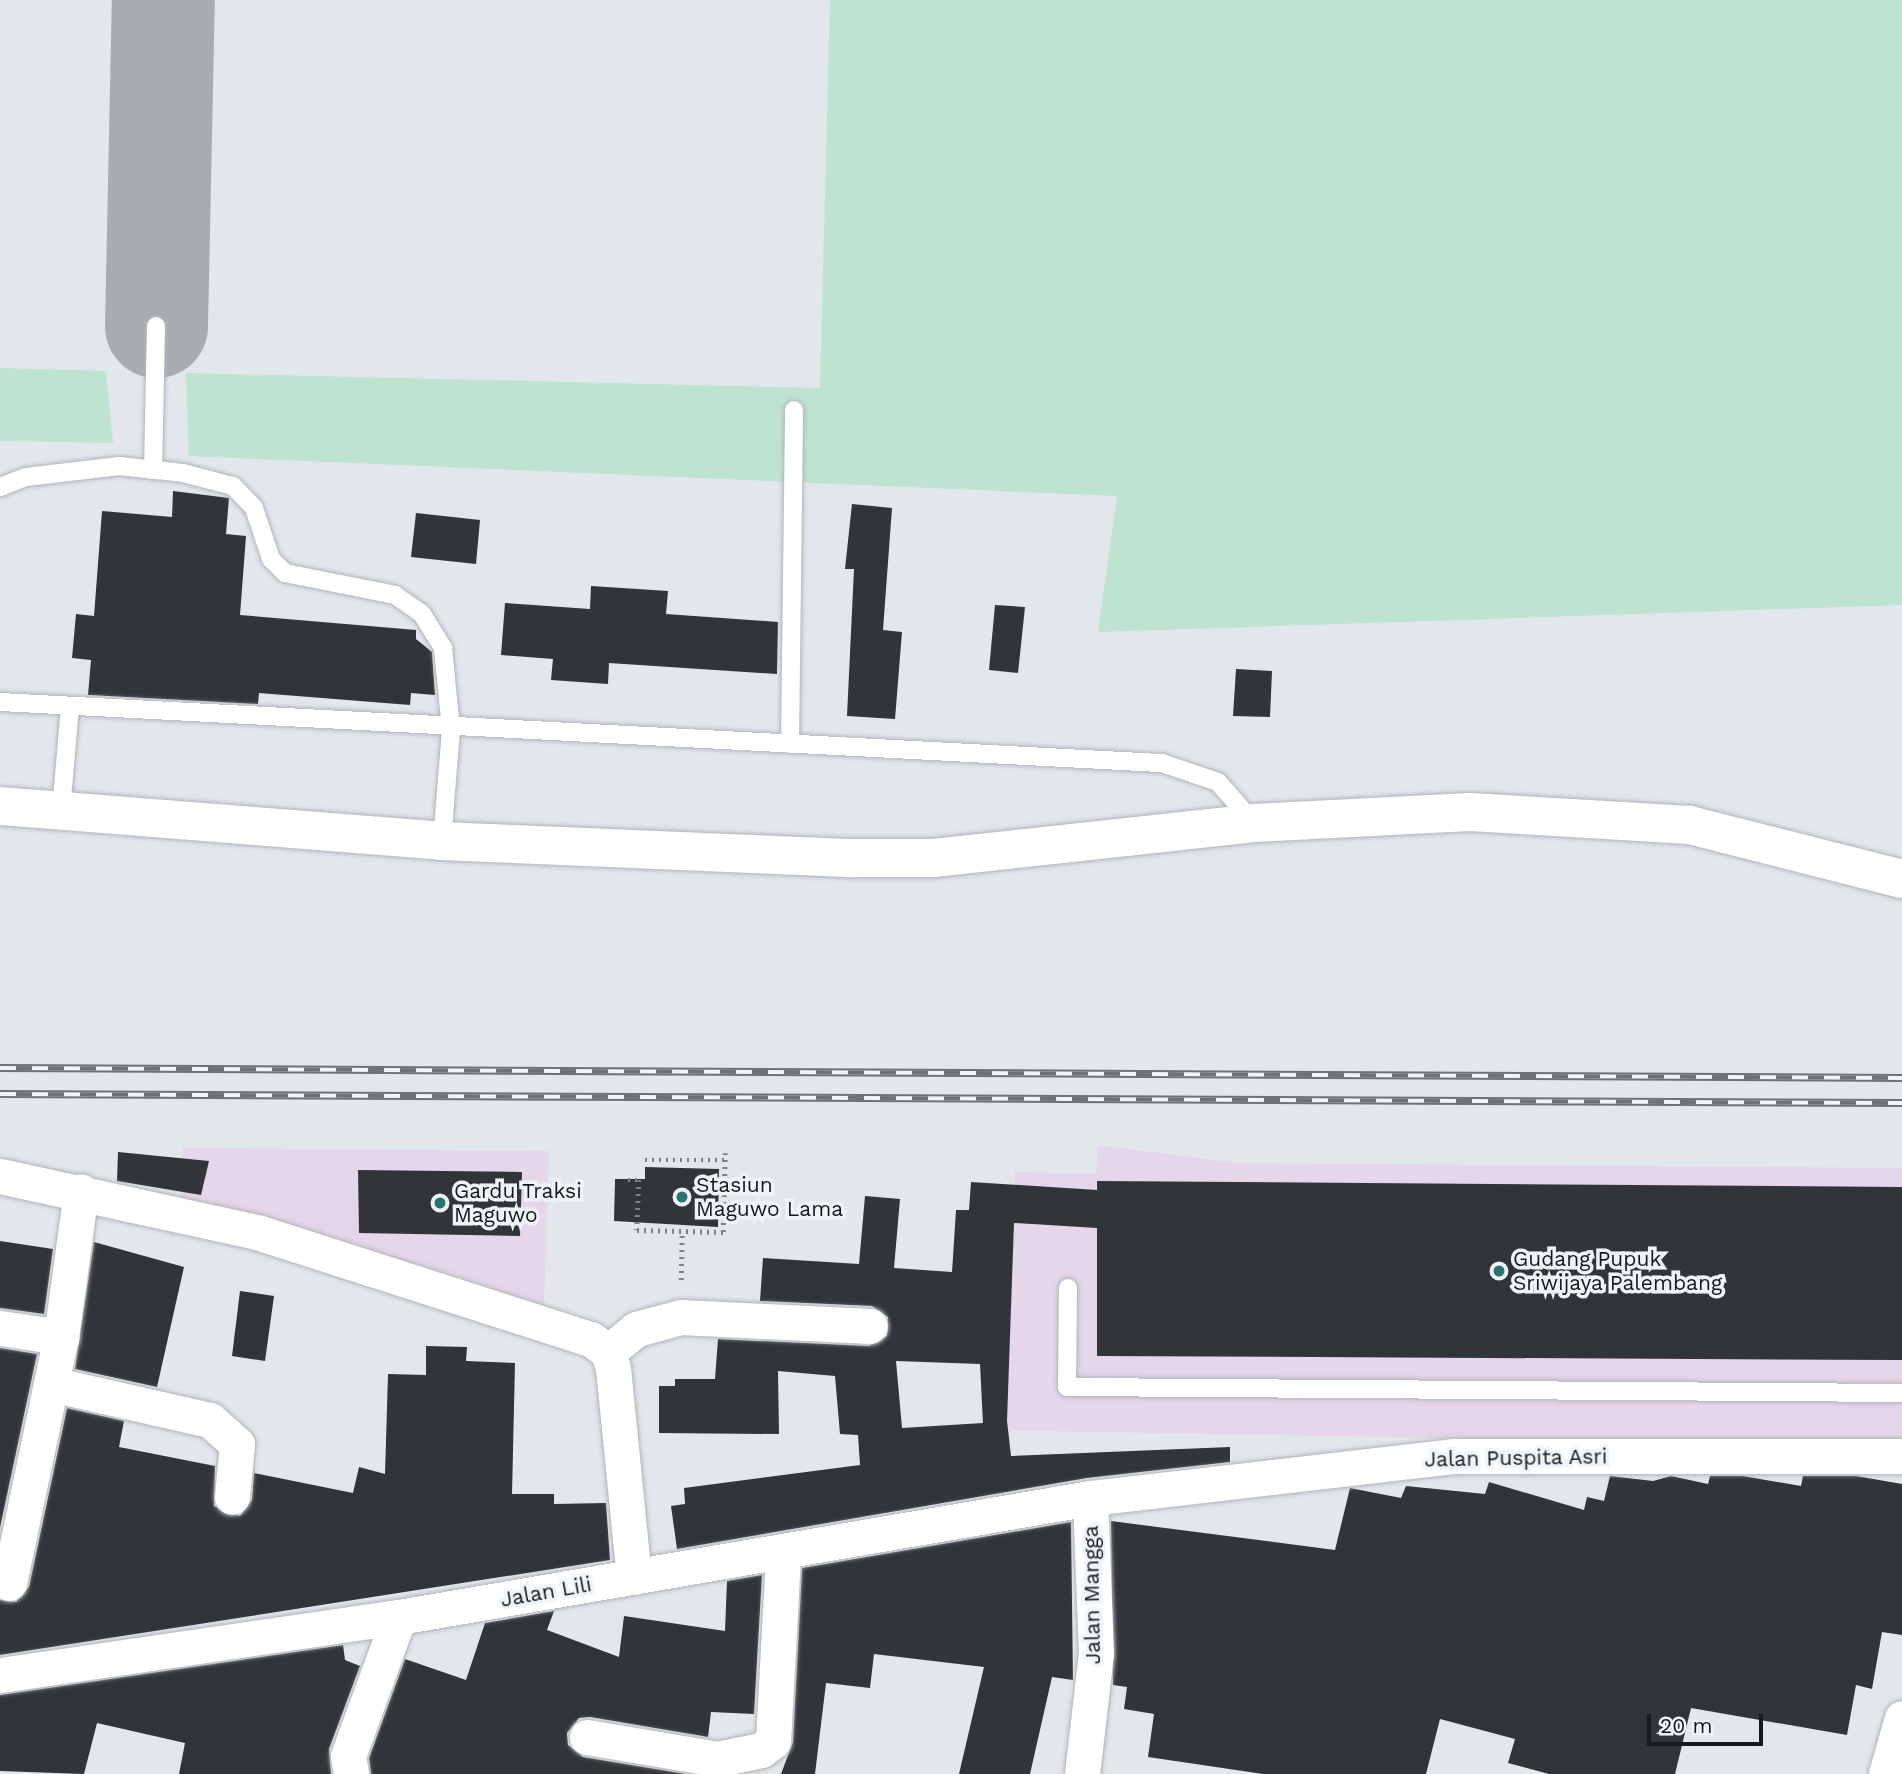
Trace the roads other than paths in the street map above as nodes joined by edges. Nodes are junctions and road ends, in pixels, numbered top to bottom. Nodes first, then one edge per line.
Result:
1 (156, 326) dead end
2 (794, 410) dead end
3 (153, 470) junction
4 (0, 487) edge
5 (0, 702) edge
6 (70, 706) junction
7 (451, 730) junction
8 (790, 744) junction
9 (0, 806) edge
10 (61, 811) junction
11 (1254, 823) junction
12 (442, 841) junction
13 (1902, 879) edge
14 (0, 1176) edge
15 (81, 1191) junction
16 (1068, 1288) dead end
17 (870, 1326) dead end
18 (0, 1328) edge
19 (61, 1337) junction
20 (608, 1352) junction
21 (51, 1384) junction
22 (1902, 1393) edge
23 (1902, 1456) edge
24 (232, 1497) dead end
25 (1090, 1498) junction
26 (783, 1555) junction
27 (634, 1577) junction
28 (9, 1583) dead end
29 (399, 1617) junction
30 (0, 1675) edge
31 (1902, 1718) edge
32 (587, 1737) dead end
33 (716, 1766) edge
34 (351, 1774) edge
35 (1082, 1774) edge
36 (1886, 1774) edge

1 - 3 lane
2 - 8 lane
3 - 4 lane
3 - 7 lane
5 - 6 lane
6 - 7 lane
6 - 10 lane
7 - 8 lane
7 - 12 lane
8 - 11 lane
9 - 10 street
10 - 12 street
11 - 12 street
11 - 13 street
14 - 15 street
15 - 19 street
15 - 20 street
16 - 22 lane
17 - 20 street
18 - 19 street
19 - 21 street
20 - 27 street
21 - 24 street
21 - 28 street
23 - 25 street, Jalan Puspita Asri
25 - 26 street, Jalan Lili
25 - 35 street, Jalan Mangga
26 - 27 street, Jalan Lili
26 - 33 street
27 - 29 street, Jalan Lili
29 - 30 street, Jalan Lili
29 - 34 street
31 - 36 street
32 - 33 street

